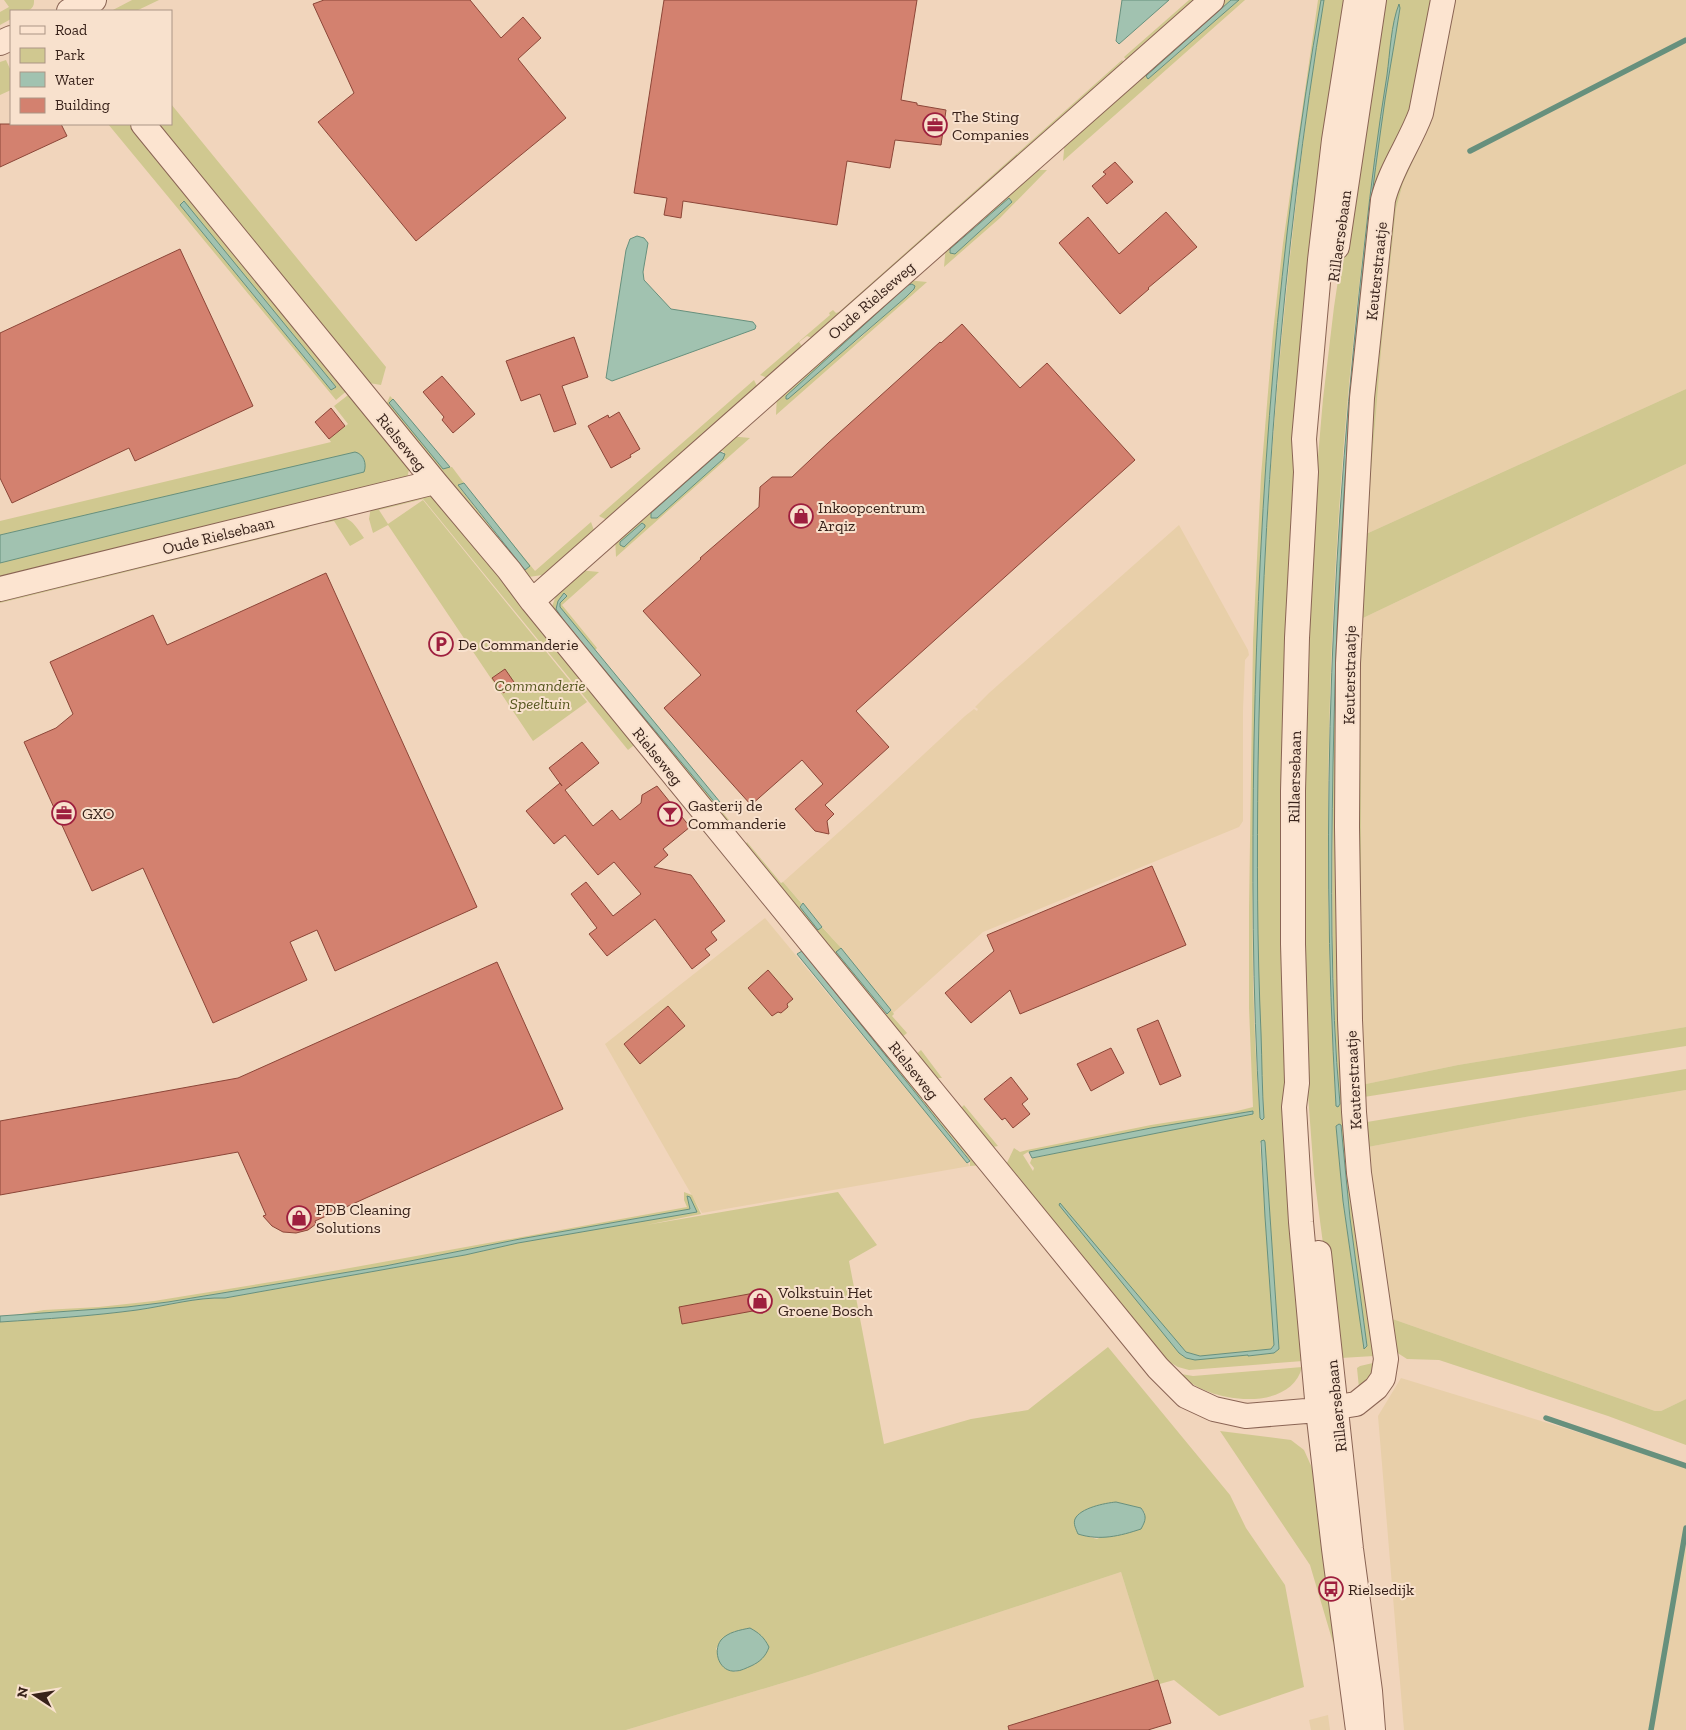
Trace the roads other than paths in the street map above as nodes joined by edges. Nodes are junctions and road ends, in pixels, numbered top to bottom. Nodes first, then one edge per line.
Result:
1 (94, 0) edge
2 (1212, 0) edge
3 (1356, 0) edge
4 (1374, 0) edge
5 (1443, 0) edge
6 (71, 10) edge
7 (144, 125) edge
8 (1306, 472) junction
9 (435, 482) junction
10 (0, 588) edge
11 (532, 601) junction
12 (1327, 1409) junction
13 (1358, 1730) edge
14 (1373, 1730) edge

1 - 6 street
2 - 11 street, Oude Rielseweg
3 - 8 street, Rillaersebaan
4 - 8 street, Rillaersebaan
5 - 12 street, Keuterstraatje
7 - 9 street, Rielseweg
8 - 12 street, Rillaersebaan
9 - 10 street, Oude Rielsebaan
9 - 11 street, Rielseweg
11 - 12 street, Rielseweg
12 - 13 street, Rillaersebaan
12 - 14 street, Rillaersebaan

